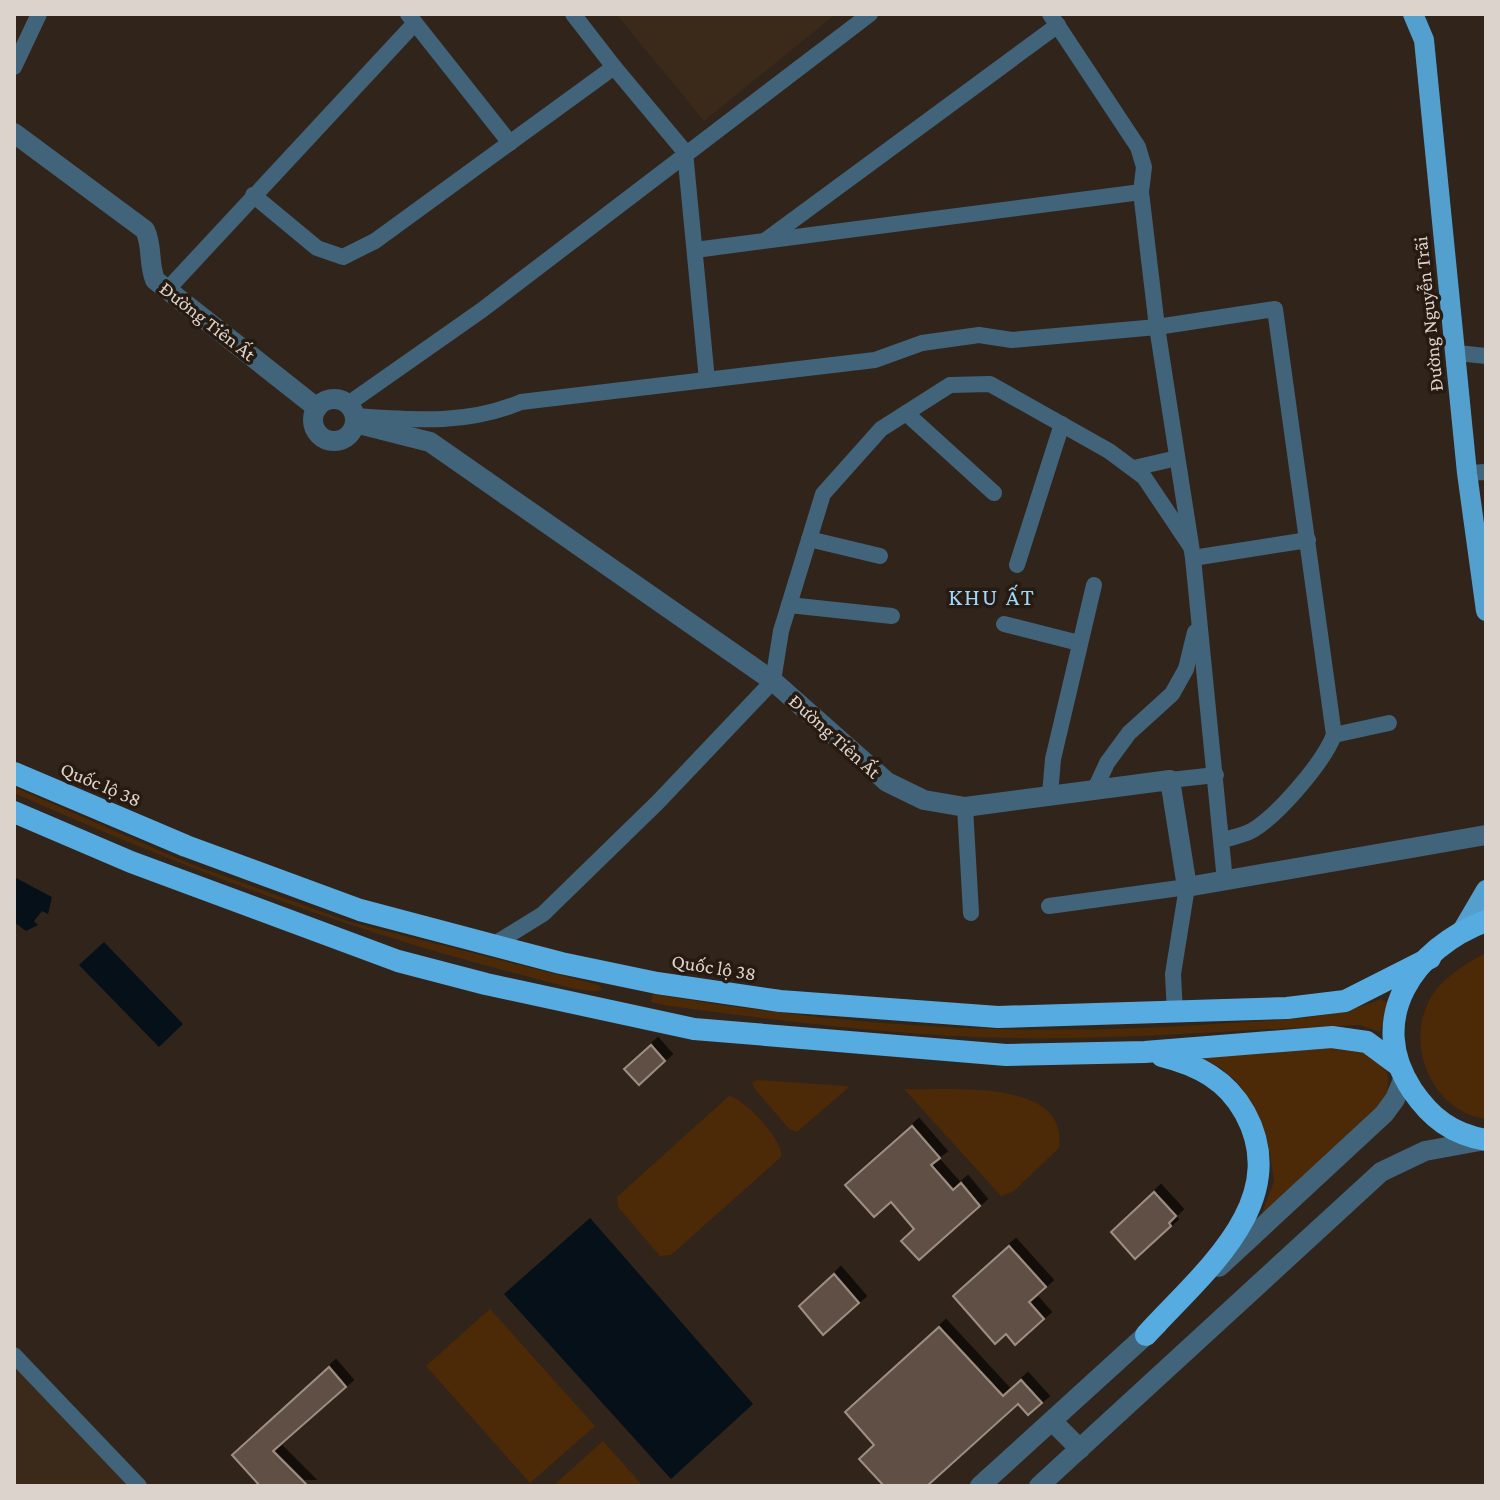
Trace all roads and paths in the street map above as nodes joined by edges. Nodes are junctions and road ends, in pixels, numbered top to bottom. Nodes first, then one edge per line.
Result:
1 (39, 14) edge
2 (573, 14) edge
3 (870, 14) edge
4 (1413, 14) edge
5 (1424, 14) edge
6 (411, 19) edge
7 (1054, 20) edge
8 (1424, 40) junction
9 (14, 67) edge
10 (614, 67) junction
11 (14, 133) edge
12 (510, 143) junction
13 (685, 152) junction
14 (1141, 192) junction
15 (253, 195) junction
16 (763, 242) junction
17 (695, 250) junction
18 (166, 291) junction
19 (1157, 327) junction
20 (1457, 353) junction
21 (1486, 356) edge
22 (707, 380) junction
23 (317, 408) junction
24 (906, 413) junction
25 (353, 414) junction
26 (1062, 424) junction
27 (1177, 458) junction
28 (1134, 468) junction
29 (1476, 472) edge
30 (994, 493) dead end
31 (809, 539) junction
32 (1308, 540) junction
33 (1192, 552) junction
34 (880, 556) dead end
35 (1017, 565) dead end
36 (1094, 585) dead end
37 (789, 605) junction
38 (1486, 611) edge
39 (892, 616) dead end
40 (1198, 619) junction
41 (1004, 624) dead end
42 (1079, 643) junction
43 (773, 681) junction
44 (1389, 723) dead end
45 (1334, 735) junction
46 (14, 773) edge
47 (1216, 775) junction
48 (1170, 780) junction
49 (1095, 789) junction
50 (1050, 795) junction
51 (965, 807) junction
52 (14, 812) edge
53 (1486, 835) edge
54 (1223, 840) junction
55 (1225, 881) junction
56 (1187, 887) junction
57 (1486, 890) edge
58 (1049, 906) dead end
59 (971, 913) dead end
60 (1486, 921) edge
61 (1462, 931) junction
62 (491, 946) junction
63 (1430, 958) junction
64 (629, 977) junction
65 (621, 1013) junction
66 (1175, 1013) junction
67 (1145, 1052) junction
68 (1401, 1071) junction
69 (1485, 1140) edge
70 (1146, 1335) junction
71 (14, 1355) edge
72 (1052, 1421) junction
73 (1080, 1449) junction
74 (139, 1486) edge
75 (980, 1486) edge
76 (1039, 1486) edge

1 - 9 street
2 - 10 street
3 - 13 street
4 - 8 main road, Đường Nguyễn Trãi
5 - 8 street
6 - 12 street
6 - 15 street
7 - 14 street
7 - 16 street
8 - 20 main road, Đường Nguyễn Trãi
10 - 12 street
10 - 13 street
11 - 18 street, Đường Tiên Ất
12 - 15 street
13 - 17 street
13 - 25 street
14 - 16 street
14 - 19 street
15 - 18 street
16 - 17 street
17 - 22 street
18 - 23 street, Đường Tiên Ất
19 - 22 street
19 - 27 street
19 - 32 street
20 - 21 street
20 - 29 main road, Đường Nguyễn Trãi
22 - 25 street
23 - 25 street
23 - 25 street
24 - 26 street
24 - 30 street
24 - 31 street
25 - 43 street, Đường Tiên Ất
26 - 28 street
26 - 35 street
27 - 28 street
27 - 33 street
28 - 33 street
29 - 38 main road, Đường Nguyễn Trãi
31 - 34 street
31 - 37 street
32 - 33 street
32 - 45 street
33 - 40 street
36 - 42 street
37 - 39 street
37 - 43 street
40 - 47 street
40 - 49 street
41 - 42 street
42 - 50 street
43 - 51 street, Đường Tiên Ất
43 - 62 street
44 - 45 street
45 - 54 street
46 - 62 highway, Quốc lộ 38
47 - 48 street
47 - 54 street
48 - 49 street, Đường Tiên Ất
48 - 56 street
49 - 50 street, Đường Tiên Ất
50 - 51 street, Đường Tiên Ất
51 - 59 street
52 - 65 highway
53 - 55 street
54 - 55 street
55 - 56 street
56 - 58 street
56 - 66 street
57 - 61 main road
60 - 61 highway
61 - 63 highway
62 - 64 highway, Quốc lộ 38
63 - 66 highway, Quốc lộ 38
63 - 68 highway
64 - 65 highway
64 - 66 highway, Quốc lộ 38
65 - 67 highway
67 - 68 highway
67 - 70 highway
68 - 69 highway
68 - 70 street
69 - 73 street
70 - 72 street
71 - 74 street
72 - 73 street
72 - 75 street
73 - 76 street

